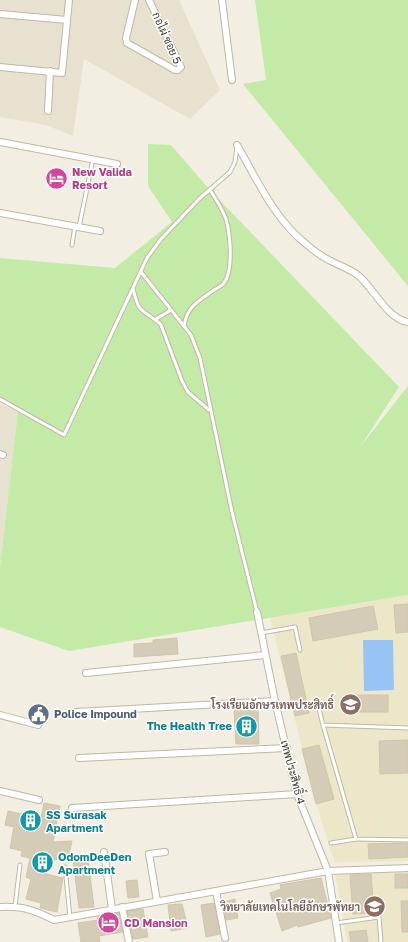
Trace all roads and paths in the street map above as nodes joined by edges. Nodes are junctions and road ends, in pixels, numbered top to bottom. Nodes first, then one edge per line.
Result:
1 (69, 0) edge
2 (135, 0) edge
3 (149, 0) edge
4 (222, 0) edge
5 (0, 14) edge
6 (68, 20) junction
7 (0, 67) edge
8 (50, 71) junction
9 (232, 80) dead end
10 (48, 111) dead end
11 (0, 142) edge
12 (237, 145) joint
13 (93, 159) junction
14 (116, 164) dead end
15 (210, 190) junction
16 (0, 213) edge
17 (77, 227) junction
18 (100, 231) dead end
19 (72, 244) dead end
20 (141, 272) junction
21 (133, 289) junction
22 (171, 310) junction
23 (156, 319) junction
24 (408, 322) edge
25 (184, 326) junction
26 (0, 399) edge
27 (210, 411) junction
28 (257, 612) joint
29 (261, 633) junction
30 (300, 650) dead end
31 (265, 655) junction
32 (86, 673) dead end
33 (275, 701) junction
34 (318, 705) dead end
35 (76, 712) dead end
36 (0, 715) edge
37 (323, 724) junction
38 (38, 725) dead end
39 (408, 728) edge
40 (287, 748) junction
41 (79, 758) dead end
42 (0, 791) edge
43 (297, 794) junction
44 (39, 800) dead end
45 (72, 808) dead end
46 (356, 839) junction
47 (408, 840) edge
48 (331, 843) dead end
49 (104, 852) dead end
50 (165, 852) dead end
51 (20, 865) dead end
52 (65, 867) dead end
53 (408, 868) edge
54 (328, 871) junction
55 (216, 891) junction
56 (157, 901) junction
57 (15, 906) junction
58 (0, 907) edge
59 (122, 907) junction
60 (112, 909) junction
61 (70, 917) junction
62 (336, 923) junction
63 (225, 938) dead end
64 (129, 942) edge
65 (339, 942) edge
66 (381, 942) edge

1 - 6 street
2 - 3 street, กอไผ่ ซอย 5
4 - 9 street
5 - 6 street
6 - 8 street
7 - 8 street
8 - 10 street
11 - 13 street
12 - 15 lane
12 - 24 street
13 - 14 street
13 - 17 lane
15 - 20 lane
15 - 25 lane
16 - 17 street
17 - 18 street
17 - 19 lane
20 - 21 lane
20 - 22 lane
21 - 23 lane
21 - 26 lane
22 - 23 lane
22 - 25 lane
23 - 27 lane
25 - 27 lane
27 - 28 lane
28 - 29 street, เทพประสิทธิ์ 4
29 - 30 lane
29 - 31 street, เทพประสิทธิ์ 4
31 - 32 street
31 - 33 street, เทพประสิทธิ์ 4
33 - 35 street
33 - 40 street, เทพประสิทธิ์ 4
34 - 37 lane
36 - 38 street
37 - 39 lane
37 - 46 lane
40 - 41 street
40 - 43 street, เทพประสิทธิ์ 4
42 - 44 street
43 - 45 street
43 - 54 street, เทพประสิทธิ์ 4
46 - 47 lane
46 - 48 lane
49 - 60 street
50 - 56 street
51 - 57 lane
52 - 61 lane
53 - 54 street
54 - 55 street
54 - 62 street, เทพประสิทธิ์ 4
55 - 56 street
55 - 63 street
56 - 59 street
57 - 58 street
57 - 61 street
59 - 60 street
59 - 64 street
60 - 61 street
62 - 65 street, เทพประสิทธิ์ 4
62 - 66 lane

